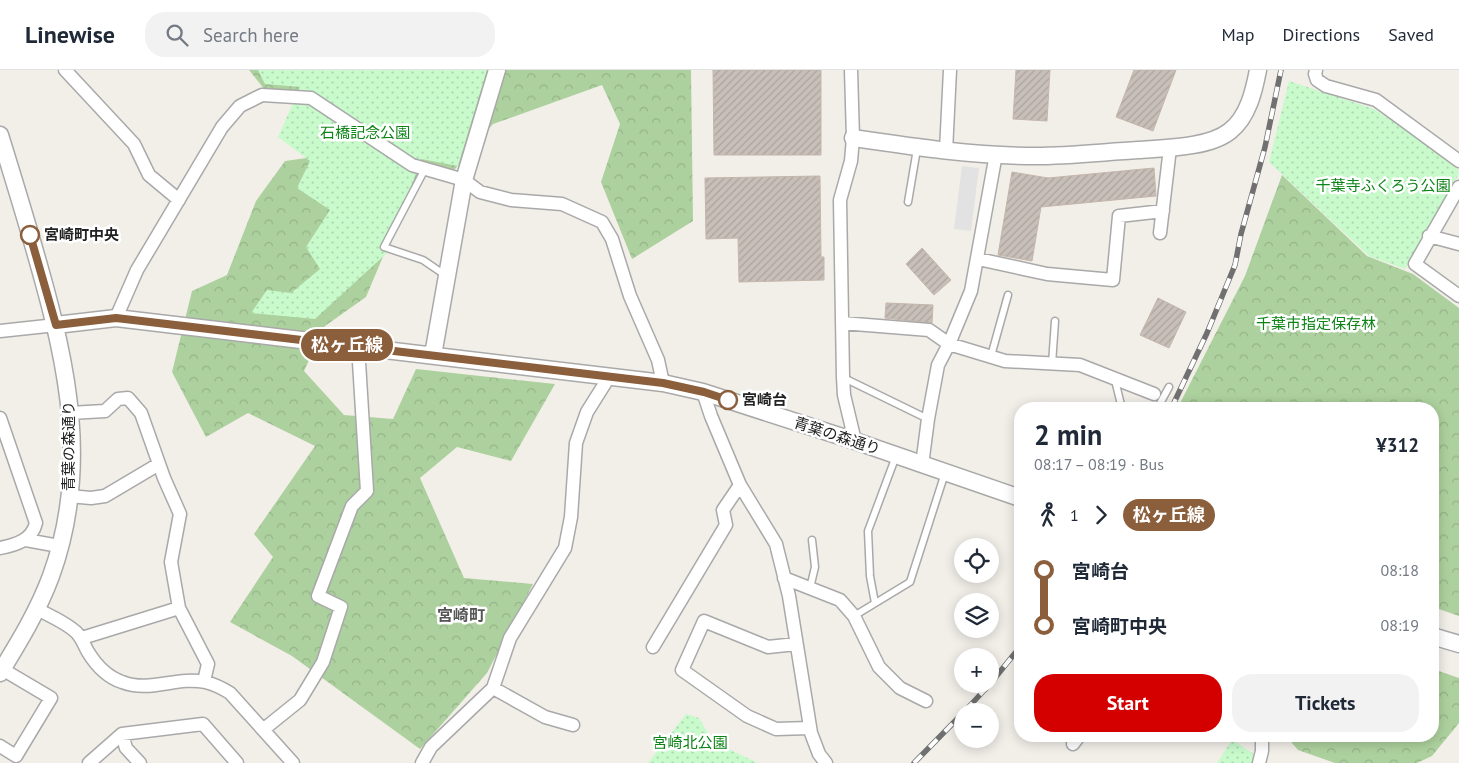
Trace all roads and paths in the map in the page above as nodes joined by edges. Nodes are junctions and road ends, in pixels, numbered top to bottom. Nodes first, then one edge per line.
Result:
1 (65, 70) edge
2 (497, 70) edge
3 (851, 70) edge
4 (950, 70) edge
5 (1258, 70) edge
6 (1316, 70) edge
7 (0, 135) edge
8 (853, 138) junction
9 (918, 147) junction
10 (1170, 148) junction
11 (946, 151) junction
12 (996, 154) junction
13 (1459, 161) edge
14 (425, 169) junction
15 (464, 180) junction
16 (1459, 187) edge
17 (179, 200) junction
18 (908, 202) dead end
19 (1163, 211) junction
20 (1160, 234) dead end
21 (1429, 236) junction
22 (1459, 244) edge
23 (978, 259) junction
24 (447, 276) junction
25 (1008, 295) dead end
26 (1459, 296) edge
27 (116, 318) junction
28 (1055, 321) dead end
29 (842, 323) junction
30 (56, 325) junction
31 (0, 331) edge
32 (949, 344) junction
33 (358, 346) junction
34 (433, 355) junction
35 (991, 356) junction
36 (1052, 364) junction
37 (609, 377) junction
38 (843, 377) junction
39 (1115, 379) junction
40 (663, 383) junction
41 (1169, 387) dead end
42 (704, 392) junction
43 (1154, 394) dead end
44 (1120, 402) edge
45 (1161, 402) edge
46 (70, 413) junction
47 (0, 418) edge
48 (928, 419) junction
49 (855, 441) junction
50 (896, 456) junction
51 (159, 464) junction
52 (922, 465) junction
53 (945, 473) junction
54 (740, 485) junction
55 (69, 496) junction
56 (1014, 496) edge
57 (26, 540) junction
58 (812, 540) dead end
59 (60, 546) junction
60 (0, 548) edge
61 (784, 578) junction
62 (810, 588) junction
63 (875, 603) junction
64 (179, 608) junction
65 (37, 609) junction
66 (854, 616) junction
67 (82, 638) junction
68 (1439, 638) edge
69 (796, 644) junction
70 (1459, 644) edge
71 (653, 647) dead end
72 (1, 671) edge
73 (204, 681) junction
74 (492, 688) junction
75 (926, 701) dead end
76 (574, 725) dead end
77 (810, 728) junction
78 (264, 729) junction
79 (122, 734) junction
80 (1262, 742) edge
81 (0, 746) edge
82 (89, 763) edge
83 (140, 763) edge
84 (237, 763) edge
85 (294, 763) edge
86 (422, 763) edge
87 (826, 763) edge
88 (1259, 763) edge

1 - 17 street
2 - 15 street
3 - 8 street
4 - 11 street
5 - 10 street
6 - 13 street
7 - 30 street, 青葉の森通り
8 - 9 street
8 - 29 street
9 - 11 street
9 - 18 lane
10 - 12 street
10 - 19 street
11 - 12 street
12 - 23 street
14 - 15 street
14 - 17 street
14 - 24 lane
15 - 24 street
15 - 40 street
16 - 21 street
17 - 27 street
19 - 20 street
19 - 23 street
21 - 22 street
21 - 26 street
23 - 32 street
24 - 34 street
25 - 35 lane
27 - 30 street, 青葉の森通り
27 - 33 street, 青葉の森通り
28 - 36 lane
29 - 32 street
29 - 38 street
30 - 31 street
30 - 46 street, 青葉の森通り
32 - 35 street
32 - 48 street
33 - 34 street, 青葉の森通り
33 - 78 street
34 - 37 street, 青葉の森通り
35 - 36 street
36 - 39 street
37 - 40 street, 青葉の森通り
37 - 74 street
38 - 48 lane
38 - 49 street
39 - 43 street
39 - 44 lane
40 - 42 street, 青葉の森通り
41 - 45 lane
42 - 49 street, 青葉の森通り
42 - 54 street
46 - 51 street
46 - 55 street, 青葉の森通り
47 - 57 street
48 - 52 street
49 - 50 street, 青葉の森通り
50 - 52 street, 青葉の森通り
50 - 63 lane
51 - 55 street
51 - 64 street
52 - 53 street, 青葉の森通り
53 - 56 street, 青葉の森通り
53 - 63 lane
54 - 61 street
54 - 71 street
55 - 59 street, 青葉の森通り
57 - 59 street
57 - 60 street
58 - 62 lane
59 - 65 street, 青葉の森通り
61 - 62 street
61 - 69 street
62 - 66 street
63 - 66 lane
64 - 67 street
64 - 73 street
65 - 67 street
65 - 72 street, 青葉の森通り
66 - 75 street
67 - 73 street
68 - 70 street
69 - 77 street
69 - 77 street
72 - 81 street
73 - 78 street
74 - 76 street
74 - 86 street
77 - 87 street
78 - 85 street
79 - 82 street
79 - 83 street
79 - 84 street
80 - 88 street

